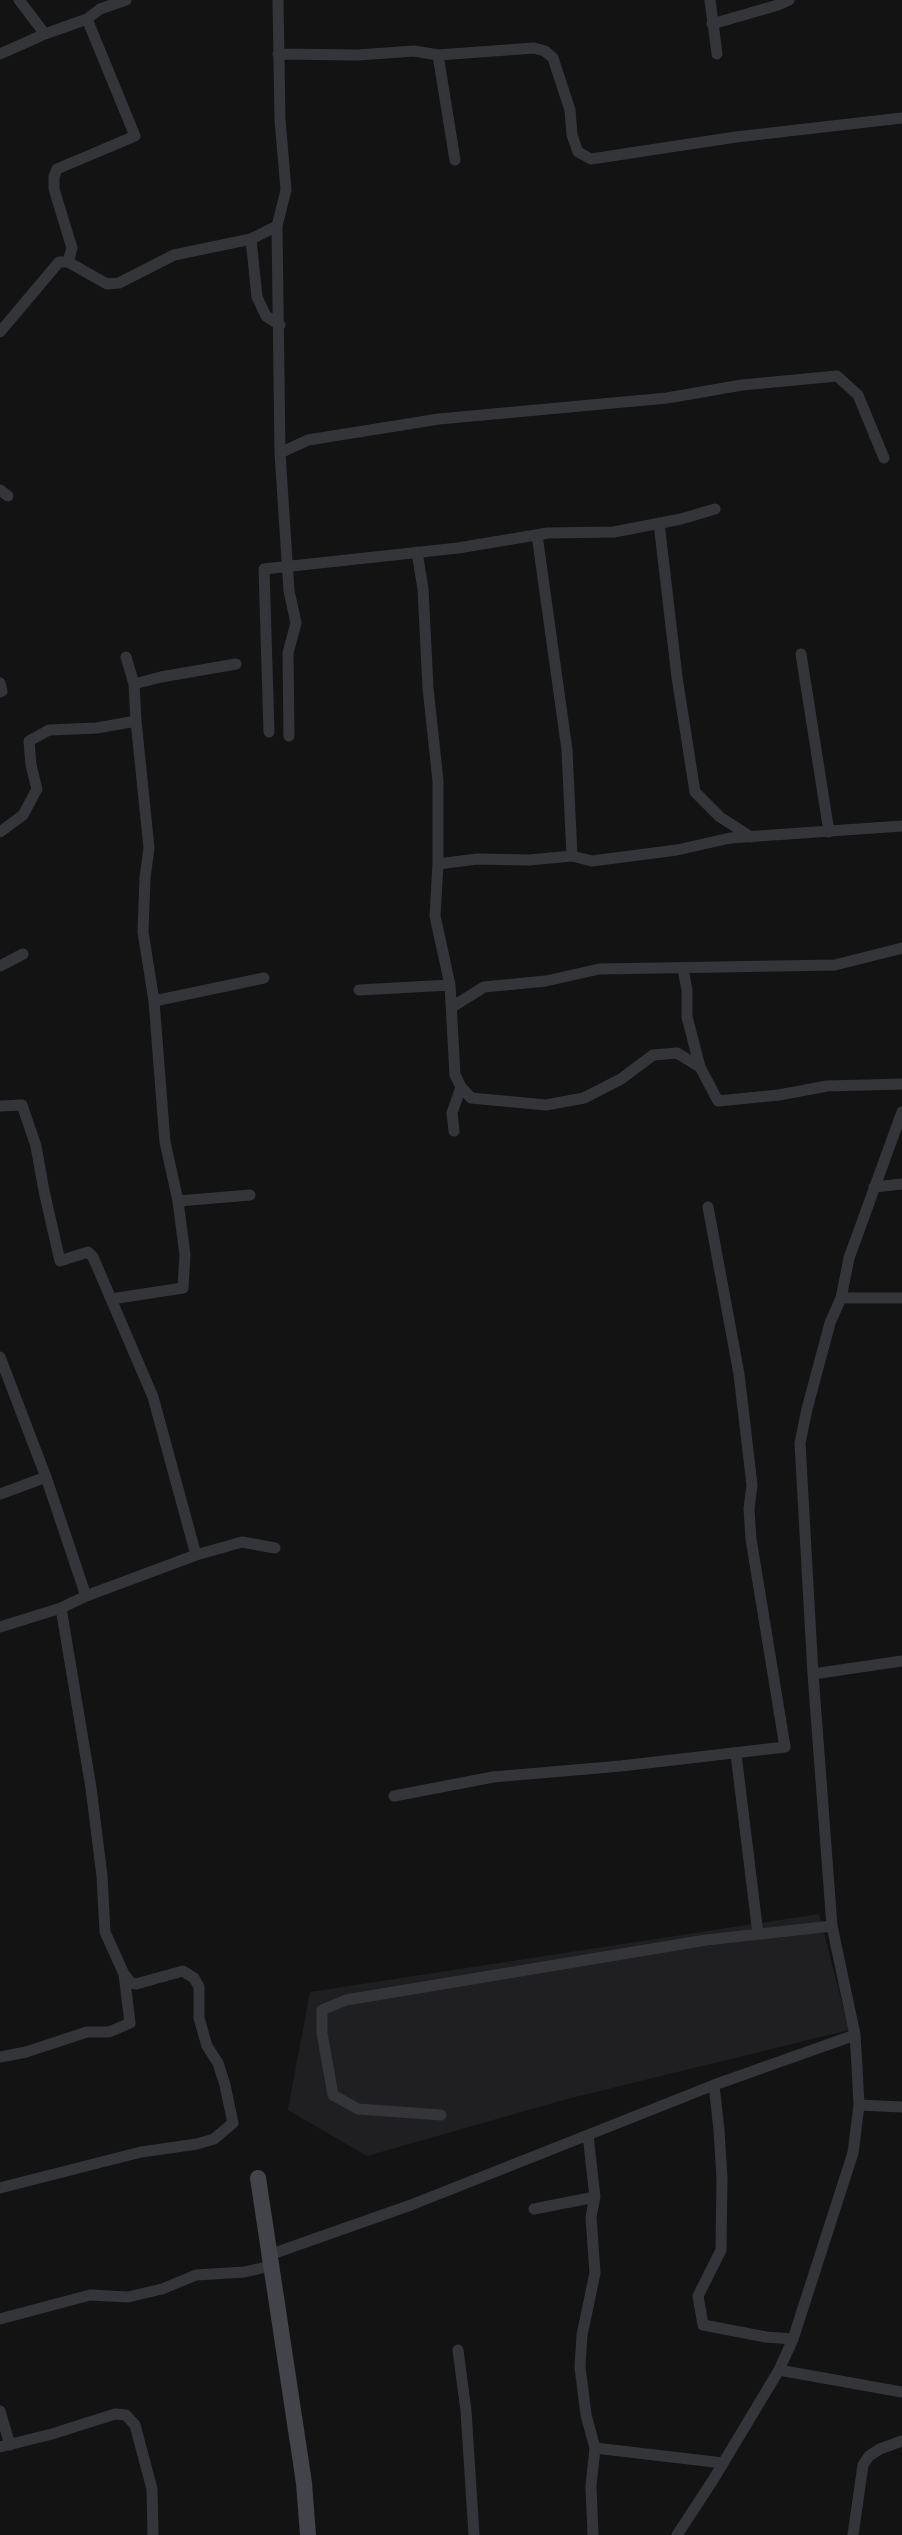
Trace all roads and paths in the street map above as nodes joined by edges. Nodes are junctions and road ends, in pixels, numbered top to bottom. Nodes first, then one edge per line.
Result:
1 (19, 0) edge
2 (126, 0) edge
3 (278, 0) edge
4 (710, 0) edge
5 (788, 0) edge
6 (87, 19) junction
7 (712, 24) junction
8 (45, 34) junction
9 (0, 54) edge
10 (278, 54) junction
11 (717, 54) dead end
12 (438, 55) junction
13 (902, 118) edge
14 (455, 160) dead end
15 (277, 226) junction
16 (251, 239) junction
17 (68, 262) junction
18 (280, 325) junction
19 (0, 332) edge
20 (280, 453) junction
21 (884, 458) dead end
22 (715, 509) dead end
23 (659, 523) junction
24 (537, 535) junction
25 (417, 552) junction
26 (287, 566) junction
27 (801, 654) dead end
28 (126, 657) dead end
29 (236, 664) dead end
30 (0, 683) edge
31 (134, 684) junction
32 (0, 692) edge
33 (136, 721) junction
34 (269, 732) dead end
35 (289, 736) dead end
36 (902, 826) edge
37 (0, 832) edge
38 (829, 832) junction
39 (751, 837) junction
40 (572, 856) junction
41 (438, 864) junction
42 (902, 948) edge
43 (23, 954) dead end
44 (0, 966) edge
45 (683, 969) junction
46 (264, 978) dead end
47 (450, 985) junction
48 (359, 990) dead end
49 (154, 1001) junction
50 (452, 1007) junction
51 (700, 1067) junction
52 (902, 1084) edge
53 (461, 1087) junction
54 (0, 1106) edge
55 (902, 1112) edge
56 (454, 1131) dead end
57 (902, 1184) edge
58 (874, 1186) junction
59 (250, 1194) dead end
60 (178, 1201) junction
61 (708, 1207) dead end
62 (841, 1298) junction
63 (902, 1298) edge
64 (111, 1299) junction
65 (0, 1357) edge
66 (46, 1477) junction
67 (0, 1494) edge
68 (275, 1548) dead end
69 (196, 1555) junction
70 (86, 1596) junction
71 (60, 1608) junction
72 (0, 1627) edge
73 (902, 1661) edge
74 (813, 1674) junction
75 (736, 1754) junction
76 (394, 1796) dead end
77 (832, 1926) junction
78 (758, 1934) junction
79 (124, 1974) junction
80 (855, 2035) junction
81 (1, 2054) edge
82 (714, 2085) junction
83 (859, 2105) junction
84 (902, 2107) edge
85 (441, 2115) dead end
86 (588, 2135) junction
87 (258, 2178) dead end
88 (0, 2188) edge
89 (594, 2196) junction
90 (534, 2209) dead end
91 (270, 2261) junction
92 (0, 2319) edge
93 (793, 2339) junction
94 (458, 2350) dead end
95 (779, 2370) junction
96 (902, 2392) edge
97 (0, 2411) edge
98 (902, 2441) edge
99 (5, 2446) edge
100 (595, 2448) junction
101 (723, 2463) junction
102 (153, 2535) edge
103 (308, 2535) edge
104 (474, 2535) edge
105 (593, 2535) edge
106 (677, 2535) edge
107 (853, 2535) edge

1 - 8 street
2 - 6 street
3 - 10 street
4 - 7 street
5 - 7 street
6 - 8 street
6 - 17 street
7 - 11 street
8 - 9 street
10 - 12 street
10 - 15 street
12 - 13 street
12 - 14 street
15 - 16 street
15 - 18 street
16 - 17 street
16 - 18 street
17 - 19 street
18 - 20 street
20 - 21 street
20 - 26 street
22 - 23 street
23 - 24 street
23 - 39 street
24 - 25 street
24 - 40 street
25 - 26 street
25 - 41 street
26 - 34 street
26 - 35 street
27 - 38 street
28 - 31 street
29 - 31 street
30 - 32 street
31 - 33 street
33 - 37 street
33 - 49 street
36 - 38 street
38 - 39 street
39 - 40 street
40 - 41 street
41 - 47 street
42 - 45 street
43 - 44 street
45 - 50 street
45 - 51 street
46 - 49 street
47 - 48 street
47 - 50 street
49 - 60 street
50 - 53 street
51 - 52 street
51 - 53 street
53 - 56 street
54 - 64 street
55 - 58 street
57 - 58 street
58 - 62 street
59 - 60 street
60 - 64 street
61 - 75 street
62 - 63 street
62 - 74 street
64 - 69 street
65 - 66 street
66 - 67 street
66 - 70 street
68 - 69 street
69 - 70 street
70 - 71 street
71 - 72 street
71 - 79 street
73 - 74 street
74 - 77 street
75 - 76 street
75 - 78 street
77 - 78 street
77 - 80 street
78 - 85 street
79 - 81 street
79 - 88 street
80 - 82 street
80 - 83 street
82 - 86 street
82 - 93 street
83 - 84 street
83 - 93 street
86 - 89 street
86 - 91 street
87 - 91 street
89 - 90 street
89 - 100 street
91 - 92 street
91 - 103 street
93 - 95 street
94 - 104 street
95 - 96 street
95 - 101 street
97 - 99 street
98 - 107 street
99 - 102 street
100 - 101 street
100 - 105 street
101 - 106 street

